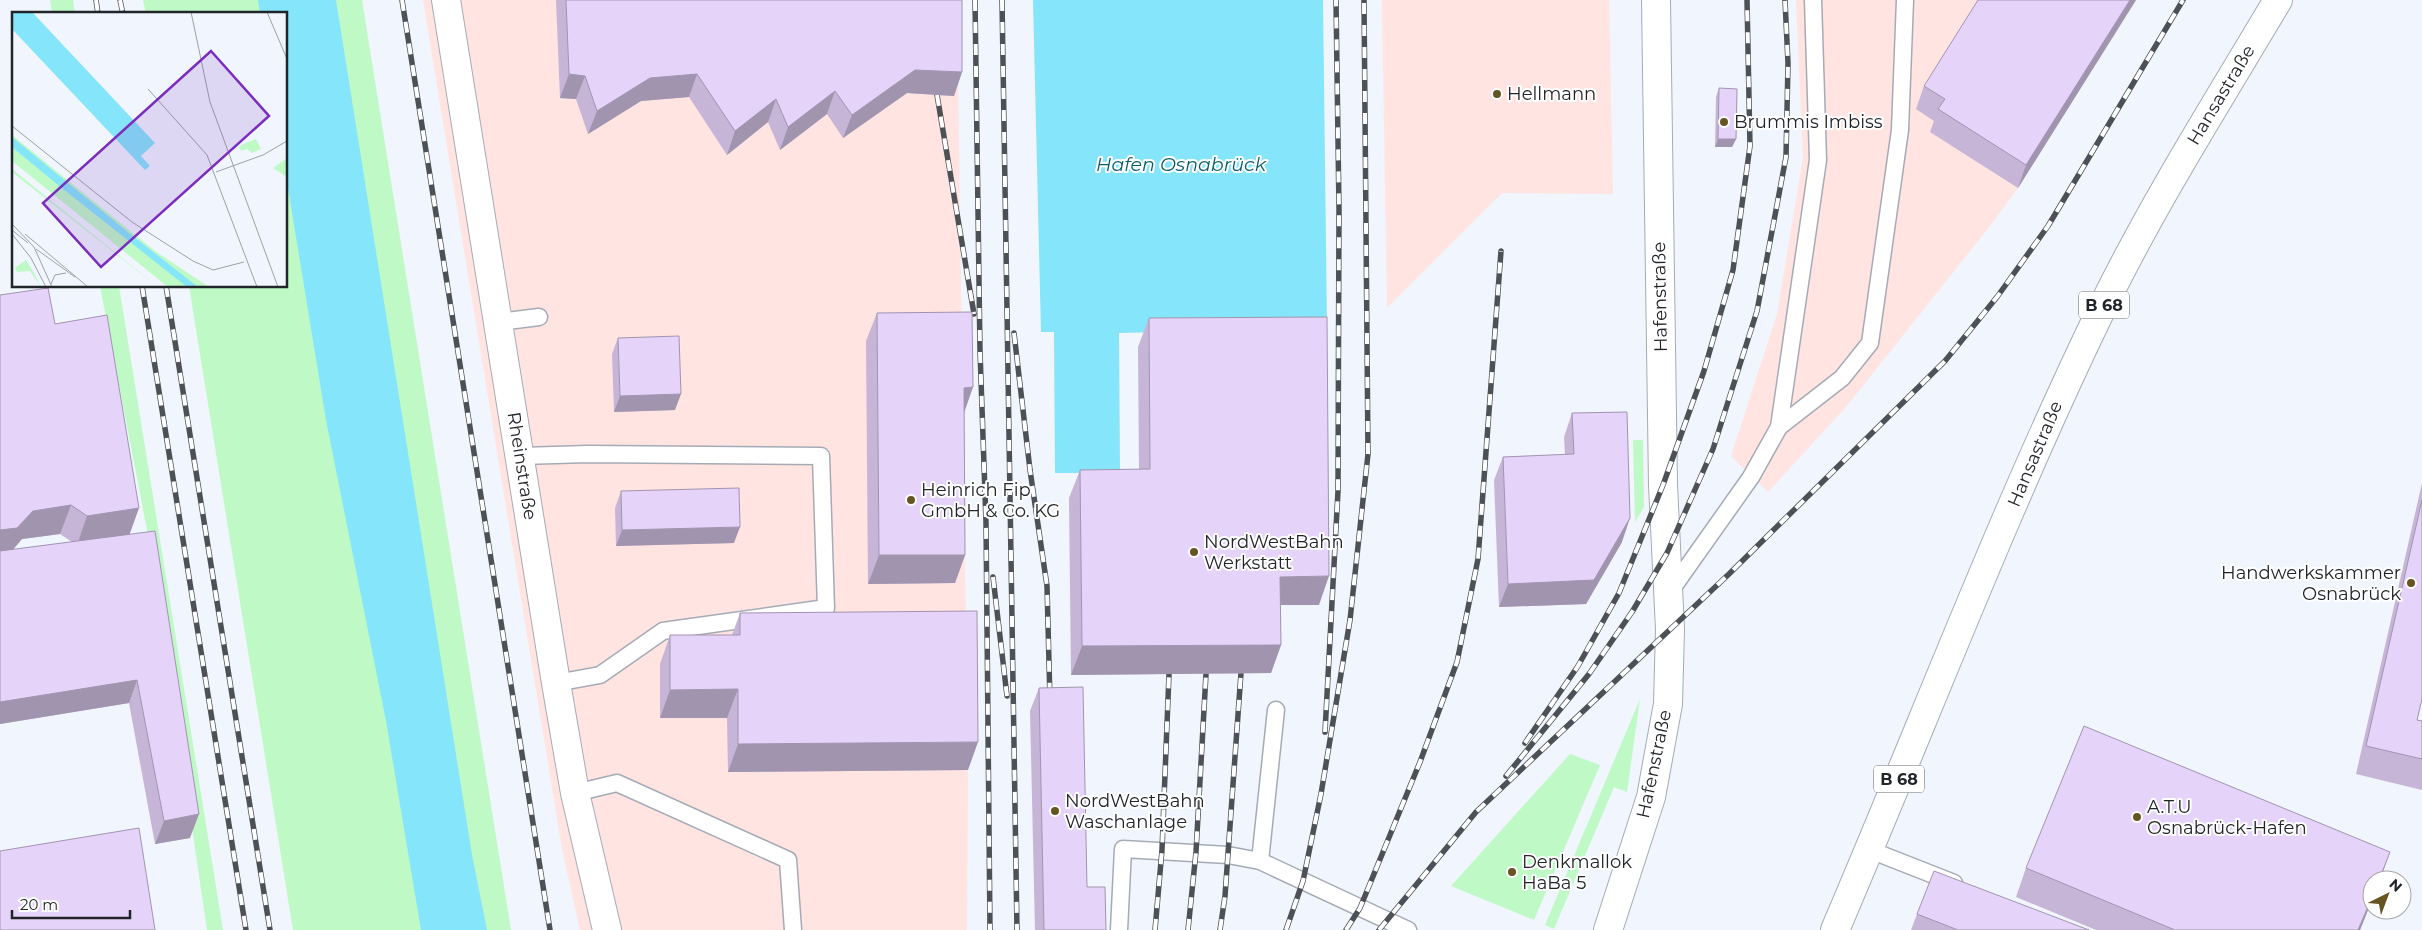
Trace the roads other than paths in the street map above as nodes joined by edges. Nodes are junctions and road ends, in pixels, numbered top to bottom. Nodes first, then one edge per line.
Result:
1 (446, 0) edge
2 (1656, 0) edge
3 (1813, 0) edge
4 (1905, 0) edge
5 (2278, 0) edge
6 (539, 317) dead end
7 (499, 322) junction
8 (1779, 427) junction
9 (521, 456) junction
10 (1670, 593) junction
11 (556, 683) junction
12 (1276, 710) dead end
13 (575, 793) junction
14 (1870, 850) junction
15 (1260, 861) junction
16 (1968, 888) edge
17 (607, 930) edge
18 (793, 930) edge
19 (1119, 930) edge
20 (1408, 930) edge
21 (1608, 930) edge
22 (1836, 930) edge

1 - 7 street, Rheinstraße
2 - 10 street, Hafenstraße
3 - 8 lane
4 - 8 lane
5 - 14 street, Hansastraße / B 68
6 - 7 lane
7 - 9 street, Rheinstraße
8 - 10 lane
9 - 11 street, Rheinstraße
9 - 11 lane
10 - 21 street, Hafenstraße
11 - 13 street, Rheinstraße
12 - 15 lane
13 - 17 street, Rheinstraße
13 - 18 lane
14 - 16 lane
14 - 22 street, Hansastraße / B 68
15 - 19 lane
15 - 20 lane

